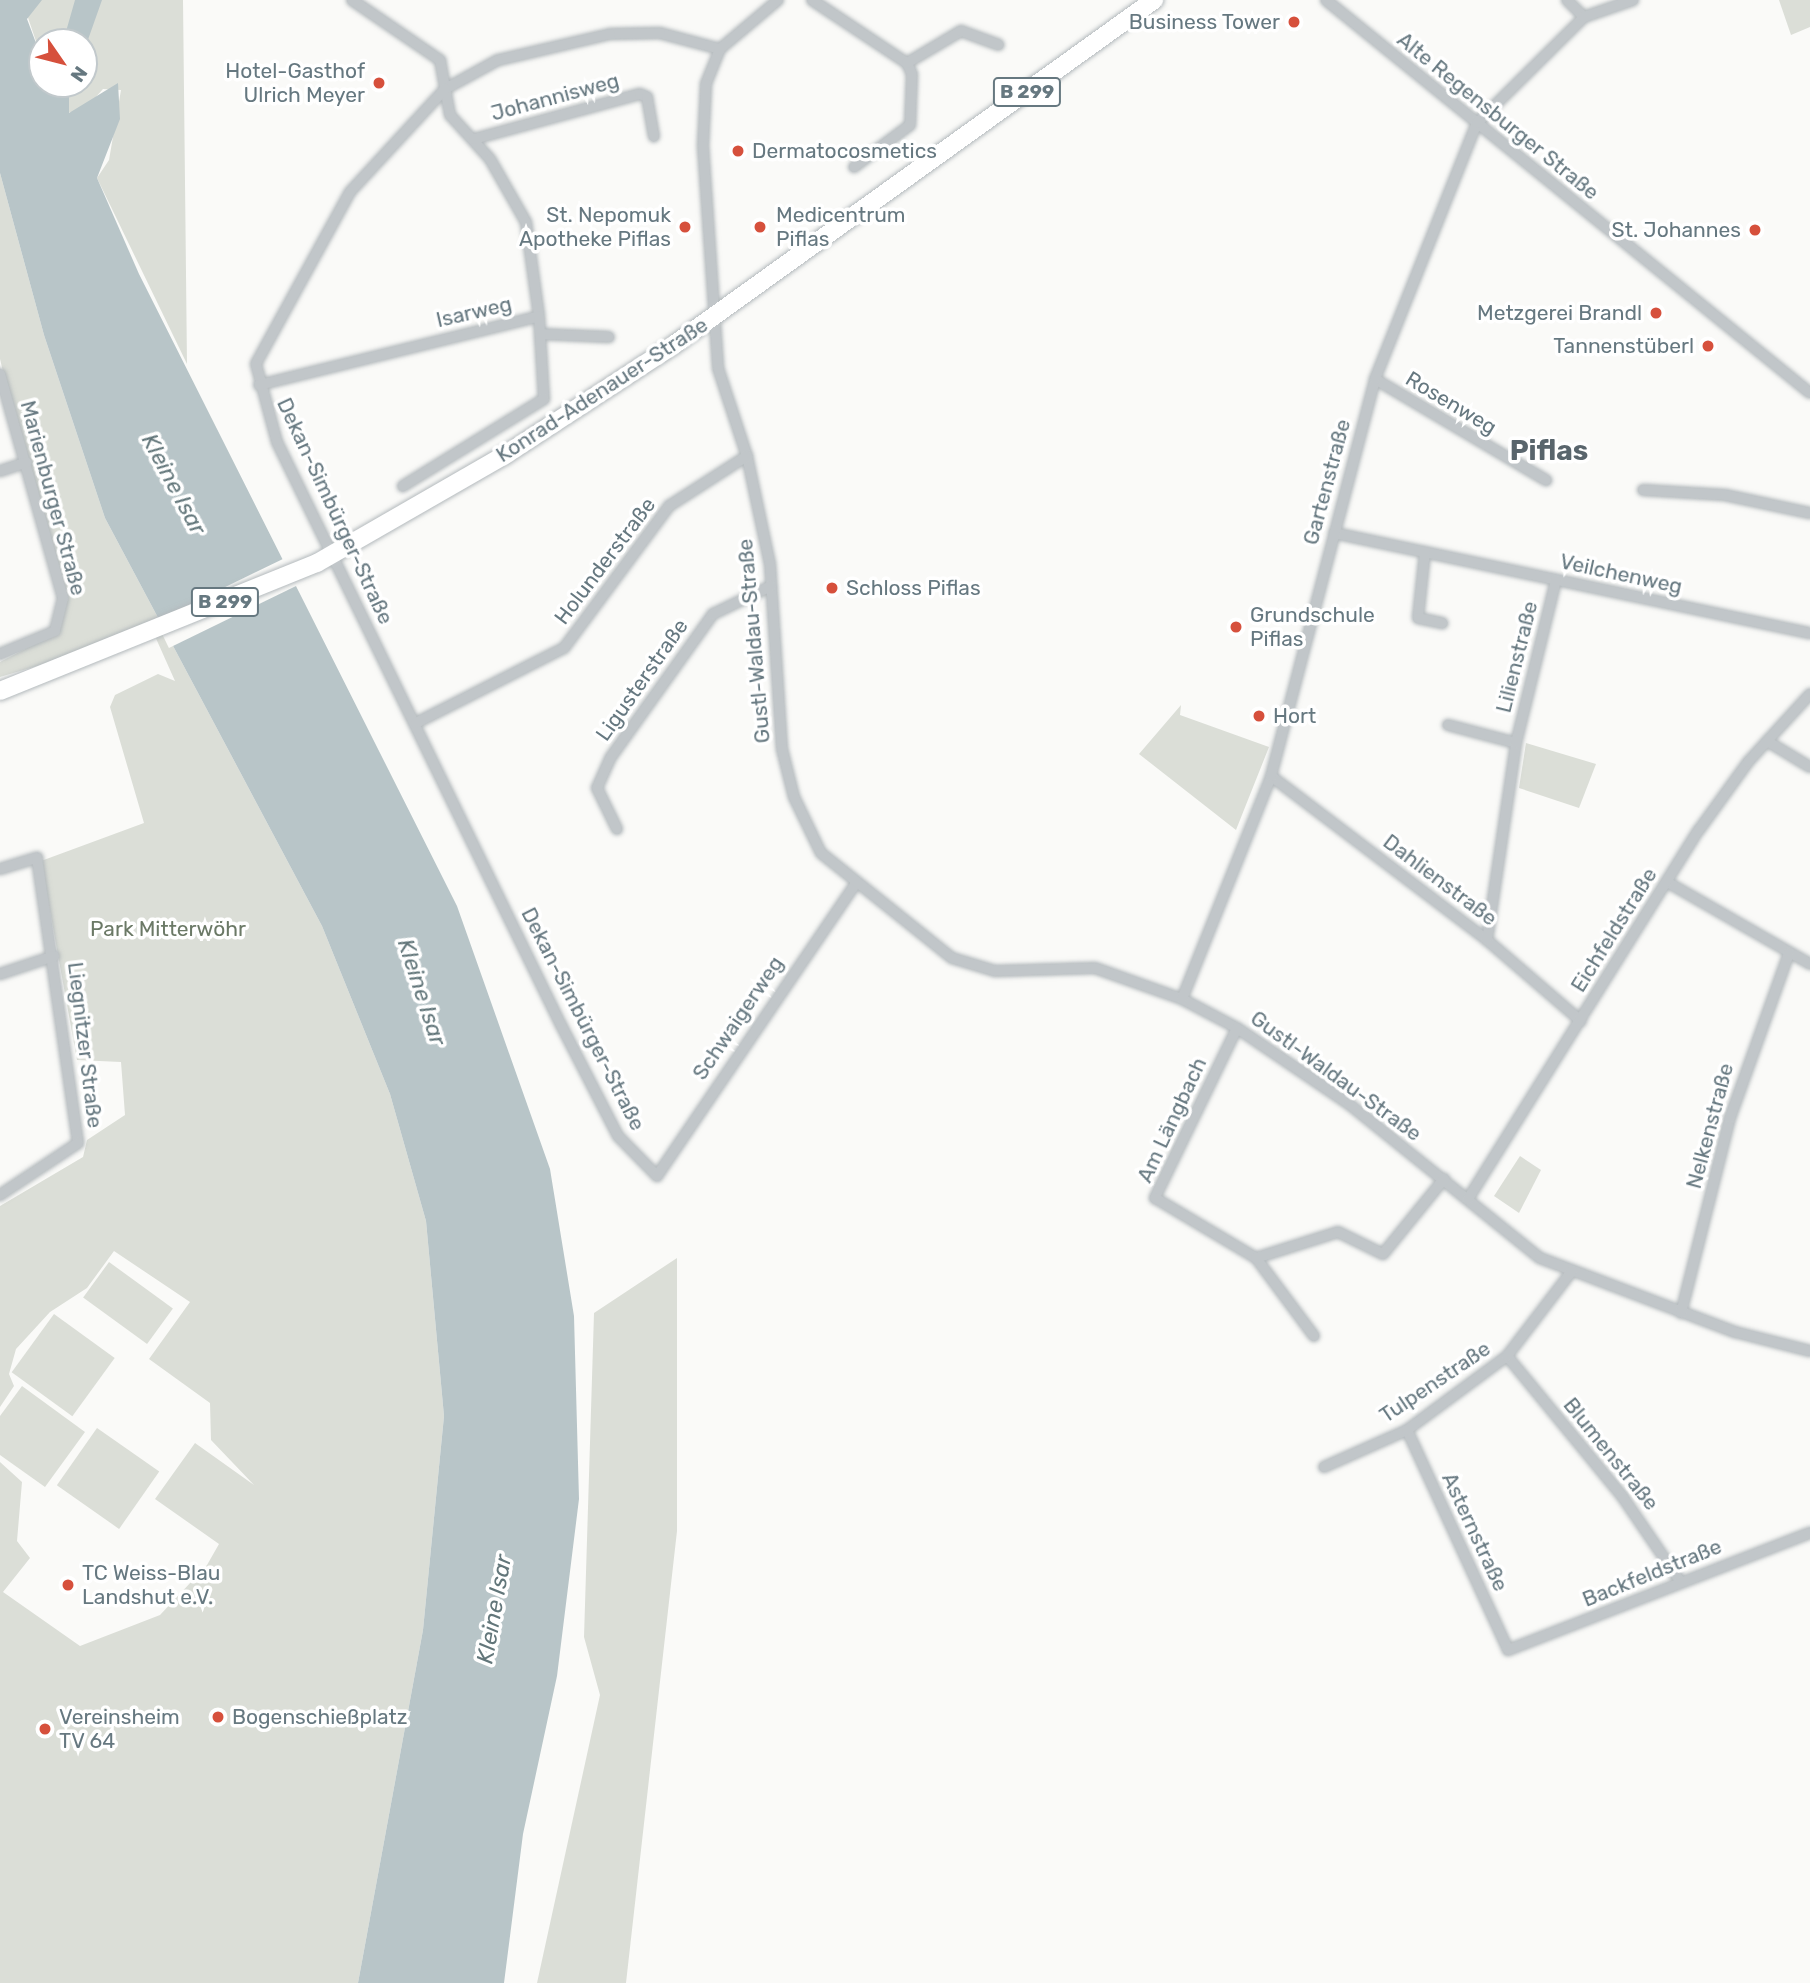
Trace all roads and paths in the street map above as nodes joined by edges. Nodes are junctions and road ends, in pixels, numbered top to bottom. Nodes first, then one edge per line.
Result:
1 (352, 0) edge
2 (778, 0) edge
3 (812, 0) edge
4 (1154, 0) edge
5 (1326, 0) edge
6 (1567, 0) edge
7 (1633, 0) edge
8 (1584, 18) junction
9 (999, 45) dead end
10 (720, 48) junction
11 (907, 63) junction
12 (445, 89) junction
13 (1477, 123) junction
14 (654, 136) dead end
15 (474, 139) junction
16 (854, 167) dead end
17 (539, 316) junction
18 (713, 317) junction
19 (540, 334) junction
20 (609, 337) dead end
21 (0, 374) edge
22 (1374, 379) junction
23 (259, 385) junction
24 (1810, 393) edge
25 (747, 456) junction
26 (27, 462) junction
27 (0, 471) edge
28 (1546, 480) dead end
29 (403, 486) dead end
30 (1643, 490) dead end
31 (1810, 513) edge
32 (1334, 533) junction
33 (1425, 552) junction
34 (329, 556) junction
35 (1556, 580) junction
36 (771, 586) junction
37 (1442, 622) dead end
38 (1810, 633) edge
39 (0, 654) edge
40 (0, 691) edge
41 (1810, 694) edge
42 (416, 723) junction
43 (1448, 725) dead end
44 (1767, 741) junction
45 (1516, 743) junction
46 (1810, 767) edge
47 (1270, 776) junction
48 (617, 829) dead end
49 (0, 869) edge
50 (1667, 882) junction
51 (855, 885) junction
52 (1487, 940) junction
53 (1789, 953) junction
54 (54, 956) junction
55 (1810, 964) edge
56 (0, 974) edge
57 (1182, 999) junction
58 (1581, 1021) junction
59 (1237, 1028) junction
60 (657, 1176) joint
61 (1444, 1179) junction
62 (0, 1195) edge
63 (1468, 1199) junction
64 (1256, 1258) junction
65 (1572, 1271) junction
66 (1681, 1313) junction
67 (1314, 1336) dead end
68 (1810, 1351) edge
69 (1507, 1356) junction
70 (1407, 1430) junction
71 (1324, 1467) dead end
72 (1810, 1533) edge
73 (1680, 1581) junction
74 (1508, 1650) joint

1 - 12 street, Johannisweg
2 - 10 street
3 - 11 street
4 - 18 main road, Konrad-Adenauer-Straße / B 299
5 - 13 street, Alte Regensburger Straße
6 - 8 street
7 - 8 street, Gartenstraße
8 - 13 street, Gartenstraße
9 - 11 street
10 - 12 street, Dekan-Simbürger-Straße
10 - 18 street, Gustl-Waldau-Straße
11 - 16 street
12 - 15 street, Johannisweg
12 - 23 street, Dekan-Simbürger-Straße
13 - 22 street, Gartenstraße
13 - 24 street, Alte Regensburger Straße
14 - 15 street, Johannisweg
15 - 17 street, Johannisweg
17 - 19 street, Isarweg
17 - 23 street, Isarweg
18 - 25 street, Gustl-Waldau-Straße
18 - 34 main road, Konrad-Adenauer-Straße / B 299
19 - 20 street
19 - 29 street, Isarweg
21 - 26 street, Marienburger Straße
22 - 28 street, Rosenweg
22 - 32 street, Gartenstraße
23 - 34 street, Dekan-Simbürger-Straße
25 - 36 street, Gustl-Waldau-Straße
25 - 42 street, Holunderstraße
26 - 27 street
26 - 39 street, Marienburger Straße
30 - 31 street
32 - 33 street, Veilchenweg
32 - 47 street, Gartenstraße
33 - 35 street, Veilchenweg
33 - 37 street
34 - 40 main road, Konrad-Adenauer-Straße / B 299
34 - 42 street, Dekan-Simbürger-Straße
35 - 38 street, Veilchenweg
35 - 45 street, Lilienstraße
36 - 48 street, Ligusterstraße
36 - 51 street, Gustl-Waldau-Straße
41 - 44 street, Eichfeldstraße
42 - 60 street, Dekan-Simbürger-Straße
43 - 45 street, Lilienstraße
44 - 46 street
44 - 50 street, Eichfeldstraße
45 - 52 street, Lilienstraße
47 - 52 street, Dahlienstraße
47 - 57 street, Gartenstraße
49 - 54 street, Liegnitzer Straße
50 - 53 street
50 - 58 street, Eichfeldstraße
51 - 57 street, Gustl-Waldau-Straße
51 - 60 street, Schwaigerweg
52 - 58 street, Dahlienstraße
53 - 55 street
53 - 66 street, Nelkenstraße
54 - 56 street
54 - 62 street, Liegnitzer Straße
57 - 59 street, Gustl-Waldau-Straße
58 - 63 street, Eichfeldstraße
59 - 61 street, Gustl-Waldau-Straße
59 - 64 street, Am Längbach
61 - 63 street, Gustl-Waldau-Straße
61 - 64 street
63 - 65 street, Gustl-Waldau-Straße
64 - 67 street, Am Längbach
65 - 66 street, Gustl-Waldau-Straße
65 - 69 street, Tulpenstraße
66 - 68 street, Gustl-Waldau-Straße
69 - 70 street, Tulpenstraße
69 - 73 street, Blumenstraße
70 - 71 street, Tulpenstraße
70 - 74 street, Asternstraße
72 - 73 street, Backfeldstraße
73 - 74 street, Backfeldstraße

